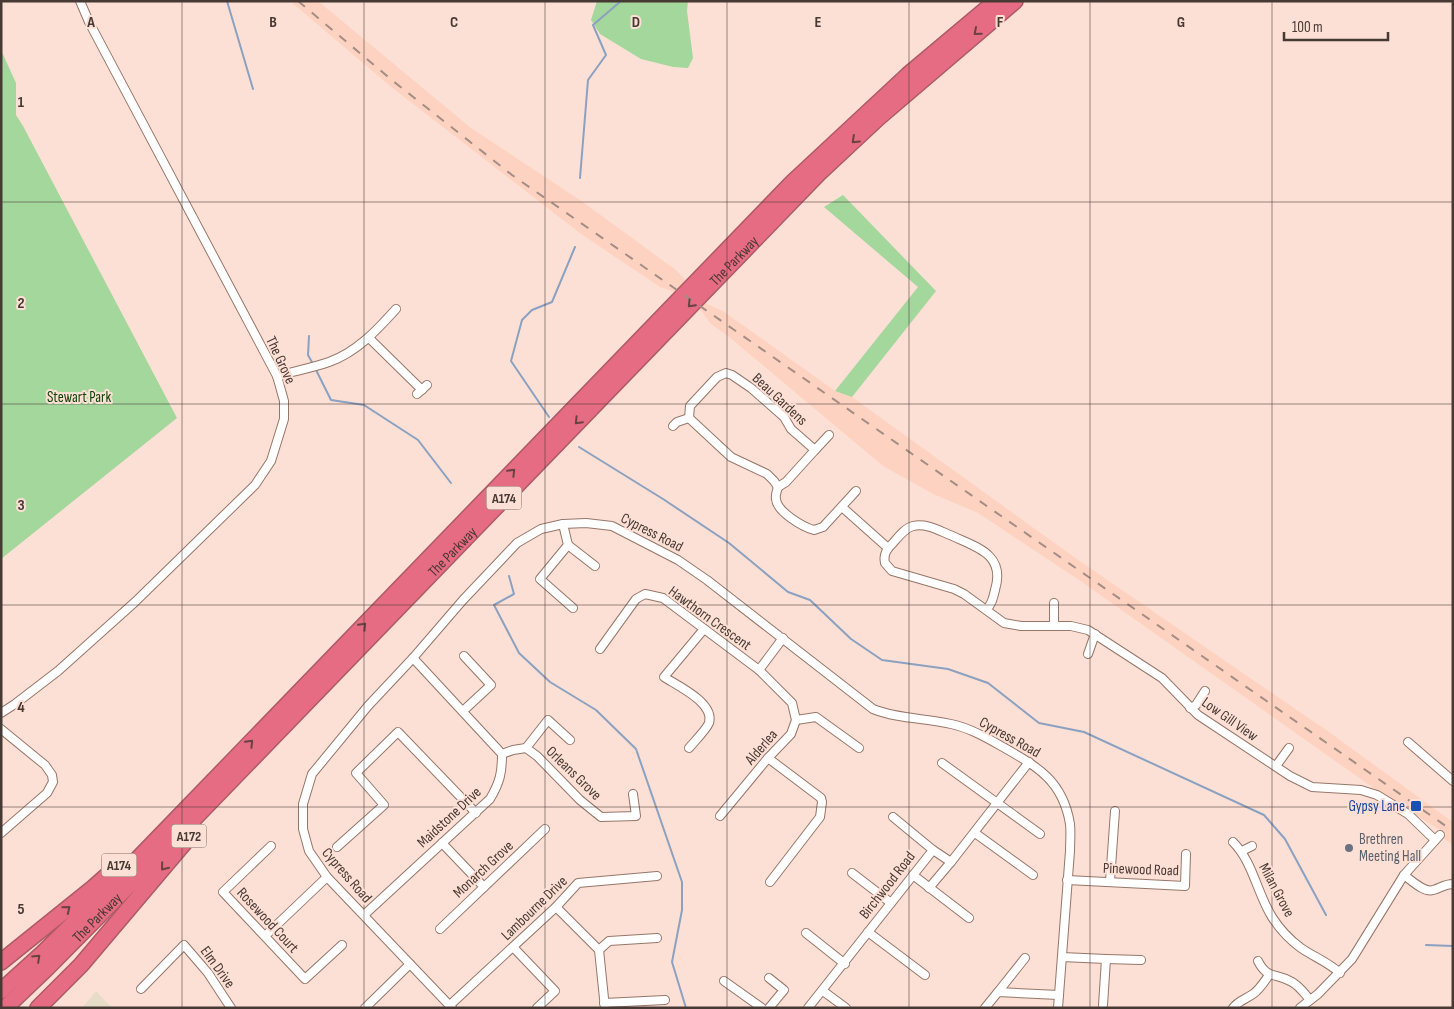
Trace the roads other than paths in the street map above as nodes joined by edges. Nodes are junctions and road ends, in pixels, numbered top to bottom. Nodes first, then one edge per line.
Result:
1 (80, 1) edge
2 (996, 1) edge
3 (1015, 1) edge
4 (396, 309) dead end
5 (369, 338) junction
6 (276, 376) junction
7 (422, 390) dead end
8 (689, 418) junction
9 (673, 426) dead end
10 (829, 435) dead end
11 (815, 450) junction
12 (778, 487) junction
13 (856, 491) dead end
14 (842, 507) junction
15 (562, 524) junction
16 (568, 545) junction
17 (888, 548) junction
18 (595, 566) dead end
19 (1054, 603) dead end
20 (573, 608) dead end
21 (986, 610) junction
22 (1054, 626) junction
23 (704, 629) junction
24 (1095, 634) junction
25 (783, 638) junction
26 (600, 649) dead end
27 (1088, 654) dead end
28 (464, 656) dead end
29 (413, 658) junction
30 (758, 670) junction
31 (1205, 691) dead end
32 (1190, 708) junction
33 (463, 711) junction
34 (1, 713) edge
35 (796, 720) junction
36 (1, 729) edge
37 (570, 740) dead end
38 (1408, 742) dead end
39 (526, 748) junction
40 (689, 748) dead end
41 (859, 748) dead end
42 (1289, 748) dead end
43 (502, 754) junction
44 (768, 758) junction
45 (249, 761) junction
46 (231, 762) junction
47 (1029, 762) junction
48 (942, 763) dead end
49 (1276, 766) junction
50 (1453, 781) edge
51 (633, 794) dead end
52 (997, 804) junction
53 (1115, 811) dead end
54 (476, 813) junction
55 (720, 816) dead end
56 (893, 817) dead end
57 (545, 830) dead end
58 (1, 833) edge
59 (975, 833) junction
60 (1040, 834) dead end
61 (1234, 842) dead end
62 (442, 843) junction
63 (271, 846) dead end
64 (1252, 846) dead end
65 (337, 847) dead end
66 (933, 850) junction
67 (1242, 851) junction
68 (1186, 854) dead end
69 (951, 862) junction
70 (852, 873) dead end
71 (913, 875) junction
72 (1033, 875) dead end
73 (1404, 875) junction
74 (657, 876) dead end
75 (327, 877) junction
76 (1066, 880) junction
77 (1110, 881) junction
78 (770, 882) dead end
79 (1453, 884) edge
80 (484, 887) junction
81 (929, 888) junction
82 (891, 904) junction
83 (556, 907) junction
84 (364, 915) junction
85 (969, 918) dead end
86 (440, 929) dead end
87 (868, 932) junction
88 (806, 933) dead end
89 (265, 936) junction
90 (657, 938) dead end
91 (342, 945) dead end
92 (513, 948) junction
93 (599, 950) junction
94 (1062, 957) junction
95 (1025, 958) dead end
96 (1106, 959) junction
97 (1142, 960) dead end
98 (1258, 961) dead end
99 (1, 962) edge
100 (410, 964) junction
101 (844, 964) junction
102 (1340, 973) junction
103 (925, 975) dead end
104 (1269, 975) junction
105 (769, 978) dead end
106 (724, 981) dead end
107 (141, 989) dead end
108 (1, 991) edge
109 (823, 991) junction
110 (998, 992) junction
111 (1058, 995) junction
112 (665, 1000) dead end
113 (1310, 1000) junction
114 (1103, 1005) dead end
115 (227, 1006) edge
116 (604, 1006) edge
117 (451, 1007) edge
118 (5, 1008) edge
119 (38, 1008) edge
120 (365, 1008) edge
121 (537, 1008) edge
122 (762, 1008) edge
123 (769, 1008) edge
124 (808, 1008) edge
125 (846, 1008) edge
126 (986, 1008) edge
127 (1058, 1008) edge
128 (1233, 1008) edge
129 (1300, 1008) edge

1 - 6 street, The Grove
46 -> 2 highway, The Parkway / A174
3 -> 45 highway, The Parkway / A174
4 - 5 street
5 - 6 street
5 - 7 street
6 - 34 street, The Grove
8 - 9 street
8 - 11 street, Beau Gardens
8 - 12 street
10 - 11 street
11 - 12 street
12 - 14 street
13 - 14 street
14 - 17 street
15 - 16 street
15 - 25 street, Cypress Road
15 - 29 street, Cypress Road
16 - 18 street
16 - 20 street
17 - 21 street, Low Gill View
17 - 21 street
19 - 22 street
21 - 22 street, Low Gill View
22 - 24 street, Low Gill View
23 - 26 street, Hawthorn Crescent
23 - 30 street, Hawthorn Crescent
23 - 40 street
24 - 27 street
24 - 32 street, Low Gill View
25 - 30 street, Hawthorn Crescent
25 - 47 street, Cypress Road
28 - 33 street
29 - 33 street
29 - 75 street, Cypress Road
30 - 35 street
31 - 32 street
32 - 49 street, Low Gill View
33 - 43 street
35 - 41 street
35 - 44 street, Alderlea
36 - 58 street
37 - 39 street
38 - 50 street
39 - 43 street, Orleans Grove
39 - 51 street, Orleans Grove
42 - 49 street
43 - 54 street, Maidstone Drive
44 - 55 street, Alderlea
44 - 78 street
45 - 118 highway, The Parkway / A174
45 -> 119 highway, A172
99 -> 46 highway, A174
108 -> 46 highway, The Parkway / A174
47 - 52 street
47 - 76 street, Cypress Road
48 - 52 street
49 - 73 street, Low Gill View
52 - 59 street
52 - 60 street
53 - 77 street
54 - 62 street, Maidstone Drive
54 - 65 street
56 - 66 street
57 - 80 street, Monarch Grove
59 - 69 street
59 - 72 street
61 - 67 street, Milan Grove
62 - 80 street
62 - 84 street, Maidstone Drive
63 - 89 street, Rosewood Court
64 - 67 street, Milan Grove
66 - 69 street, Birchwood Road
66 - 71 street, Birchwood Road
67 - 102 street, Milan Grove
68 - 77 street, Pinewood Road
69 - 81 street
70 - 82 street
71 - 81 street
71 - 82 street, Birchwood Road
73 - 79 street
73 - 102 street
74 - 83 street, Lambourne Drive
75 - 84 street, Cypress Road
75 - 89 street
76 - 77 street, Pinewood Road
76 - 94 street, Cypress Road
80 - 86 street, Monarch Grove
81 - 85 street
82 - 87 street, Birchwood Road
83 - 92 street, Lambourne Drive
83 - 93 street
84 - 100 street, Cypress Road
87 - 101 street, Birchwood Road
87 - 103 street
88 - 101 street
89 - 91 street, Rosewood Court
90 - 93 street
92 - 117 street, Lambourne Drive
92 - 121 street
93 - 116 street
94 - 96 street
94 - 111 street, Cypress Road
95 - 110 street
96 - 97 street
96 - 114 street
98 - 104 street
100 - 117 street, Cypress Road
100 - 120 street
101 - 109 street, Birchwood Road
102 - 113 street
104 - 113 street
104 - 128 street
105 - 123 street
106 - 122 street
107 - 115 street, Elm Drive
109 - 124 street, Birchwood Road
109 - 125 street
110 - 111 street
110 - 126 street
111 - 127 street, Cypress Road
112 - 116 street
113 - 129 street

